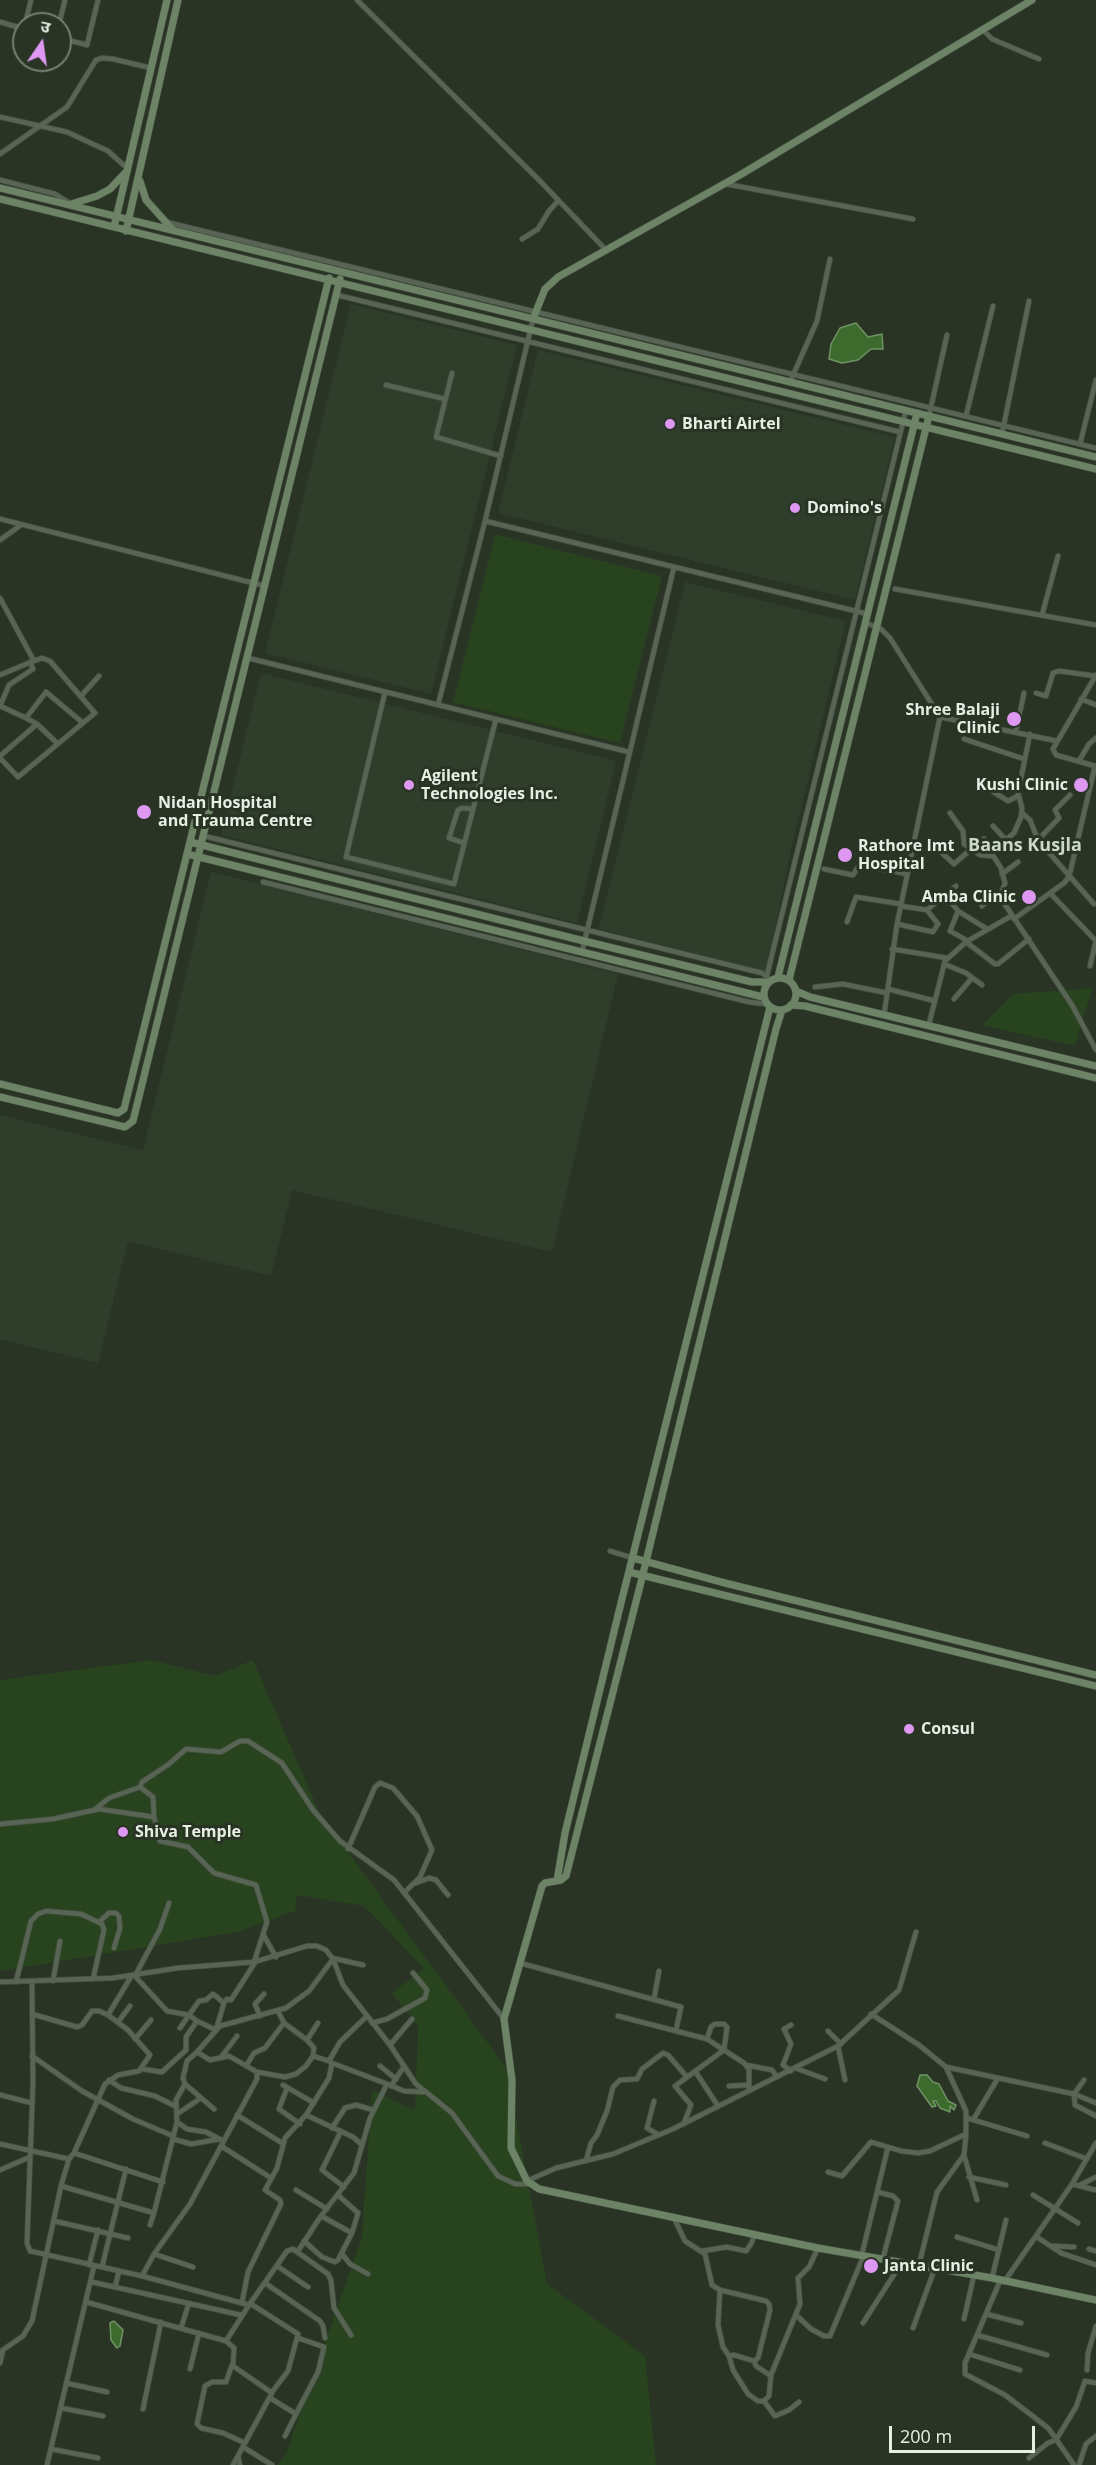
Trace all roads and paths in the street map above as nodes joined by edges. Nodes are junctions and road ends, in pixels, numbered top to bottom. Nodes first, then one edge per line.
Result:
1 (98, 0) edge
2 (167, 0) edge
3 (178, 0) edge
4 (357, 0) edge
5 (1032, 0) edge
6 (983, 30) junction
7 (72, 41) edge
8 (1039, 59) dead end
9 (151, 68) junction
10 (0, 117) edge
11 (39, 126) junction
12 (0, 154) edge
13 (128, 169) junction
14 (139, 175) junction
15 (0, 180) edge
16 (726, 184) junction
17 (0, 188) edge
18 (0, 199) edge
19 (558, 201) junction
20 (68, 204) junction
21 (117, 216) junction
22 (913, 219) dead end
23 (129, 220) junction
24 (164, 222) junction
25 (114, 227) junction
26 (126, 231) junction
27 (174, 231) junction
28 (522, 239) dead end
29 (606, 250) junction
30 (830, 259) dead end
31 (331, 270) junction
32 (342, 273) junction
33 (328, 280) junction
34 (339, 283) junction
35 (337, 295) junction
36 (1029, 301) dead end
37 (993, 306) dead end
38 (536, 310) junction
39 (533, 319) junction
40 (531, 330) junction
41 (947, 335) dead end
42 (528, 343) junction
43 (452, 373) dead end
44 (793, 373) junction
45 (1096, 380) edge
46 (790, 382) junction
47 (386, 385) dead end
48 (446, 399) junction
49 (931, 407) junction
50 (906, 410) junction
51 (917, 413) junction
52 (929, 416) junction
53 (966, 416) junction
54 (903, 421) junction
55 (914, 424) junction
56 (1004, 425) junction
57 (926, 427) junction
58 (900, 432) junction
59 (1002, 434) junction
60 (1080, 444) junction
61 (1096, 448) edge
62 (1078, 452) junction
63 (501, 456) junction
64 (1096, 457) edge
65 (1096, 469) edge
66 (0, 519) edge
67 (485, 521) junction
68 (21, 525) junction
69 (0, 540) edge
70 (1058, 556) dead end
71 (674, 567) junction
72 (254, 583) junction
73 (265, 586) junction
74 (895, 589) dead end
75 (0, 598) edge
76 (857, 611) junction
77 (868, 614) junction
78 (1042, 615) junction
79 (866, 623) junction
80 (1096, 624) edge
81 (876, 626) junction
82 (248, 658) junction
83 (32, 661) junction
84 (0, 675) edge
85 (99, 676) dead end
86 (1096, 676) edge
87 (385, 692) junction
88 (1024, 693) dead end
89 (1036, 693) dead end
90 (81, 696) junction
91 (1081, 699) junction
92 (438, 705) junction
93 (1096, 705) edge
94 (0, 706) edge
95 (940, 717) junction
96 (26, 718) junction
97 (496, 719) junction
98 (83, 723) junction
99 (37, 724) junction
100 (1016, 731) junction
101 (1030, 734) junction
102 (1096, 738) edge
103 (964, 739) dead end
104 (1057, 741) junction
105 (58, 744) junction
106 (629, 752) junction
107 (0, 757) edge
108 (1024, 759) junction
109 (1079, 760) junction
110 (1095, 765) edge
111 (998, 781) dead end
112 (1070, 795) dead end
113 (1018, 796) junction
114 (473, 809) junction
115 (950, 813) dead end
116 (1022, 813) junction
117 (993, 826) dead end
118 (204, 836) junction
119 (984, 839) dead end
120 (1006, 840) junction
121 (1038, 840) junction
122 (190, 842) junction
123 (930, 842) dead end
124 (464, 843) junction
125 (202, 846) junction
126 (970, 850) junction
127 (992, 853) junction
128 (187, 854) junction
129 (199, 857) junction
130 (1018, 861) dead end
131 (824, 869) dead end
132 (265, 874) junction
133 (907, 874) junction
134 (1002, 874) junction
135 (1070, 877) junction
136 (317, 886) junction
137 (956, 886) dead end
138 (1050, 893) junction
139 (315, 895) junction
140 (946, 896) junction
141 (1000, 897) junction
142 (1094, 904) dead end
143 (901, 905) junction
144 (982, 906) dead end
145 (927, 910) junction
146 (958, 911) junction
147 (1012, 918) junction
148 (847, 922) dead end
149 (897, 924) junction
150 (987, 929) junction
151 (587, 930) junction
152 (1029, 939) junction
153 (584, 941) junction
154 (1096, 941) edge
155 (967, 942) junction
156 (892, 949) junction
157 (582, 952) junction
158 (947, 958) junction
159 (944, 964) junction
160 (1090, 966) dead end
161 (972, 978) junction
162 (771, 979) junction
163 (789, 980) junction
164 (982, 985) dead end
165 (815, 987) dead end
166 (796, 990) junction
167 (887, 991) junction
168 (954, 999) dead end
169 (935, 1001) junction
170 (766, 1002) junction
171 (791, 1005) junction
172 (782, 1010) junction
173 (884, 1015) junction
174 (929, 1024) junction
175 (958, 1031) junction
176 (956, 1043) junction
177 (1096, 1050) edge
178 (1096, 1066) edge
179 (1096, 1078) edge
180 (0, 1084) edge
181 (0, 1097) edge
182 (121, 1112) junction
183 (125, 1127) junction
184 (610, 1551) dead end
185 (633, 1558) junction
186 (646, 1562) junction
187 (629, 1572) junction
188 (642, 1575) junction
189 (725, 1583) junction
190 (722, 1594) junction
191 (1096, 1675) edge
192 (1096, 1686) edge
193 (140, 1787) junction
194 (94, 1810) junction
195 (154, 1817) junction
196 (0, 1824) edge
197 (348, 1849) junction
198 (556, 1881) junction
199 (413, 1884) junction
200 (404, 1893) junction
201 (448, 1896) dead end
202 (169, 1903) dead end
203 (99, 1922) junction
204 (916, 1932) dead end
205 (263, 1934) junction
206 (60, 1941) dead end
207 (114, 1948) dead end
208 (276, 1957) junction
209 (332, 1959) junction
210 (255, 1961) junction
211 (520, 1963) junction
212 (363, 1965) dead end
213 (659, 1971) dead end
214 (413, 1972) dead end
215 (134, 1975) junction
216 (93, 1979) junction
217 (53, 1981) junction
218 (0, 1982) edge
219 (16, 1982) junction
220 (32, 1982) junction
221 (264, 1994) dead end
222 (654, 1999) junction
223 (224, 2003) junction
224 (130, 2006) dead end
225 (278, 2011) junction
226 (32, 2014) junction
227 (872, 2014) junction
228 (108, 2015) junction
229 (189, 2015) junction
230 (260, 2016) junction
231 (367, 2016) junction
232 (618, 2016) dead end
233 (412, 2019) dead end
234 (504, 2019) junction
235 (151, 2020) dead end
236 (197, 2021) junction
237 (118, 2022) junction
238 (318, 2023) dead end
239 (372, 2023) junction
240 (284, 2024) junction
241 (791, 2025) dead end
242 (180, 2028) dead end
243 (216, 2030) junction
244 (676, 2030) junction
245 (828, 2031) dead end
246 (237, 2037) dead end
247 (707, 2038) junction
248 (135, 2039) junction
249 (307, 2040) junction
250 (390, 2045) junction
251 (839, 2045) junction
252 (186, 2050) junction
253 (724, 2050) junction
254 (195, 2053) junction
255 (32, 2056) junction
256 (179, 2056) junction
257 (222, 2056) junction
258 (313, 2056) junction
259 (188, 2061) junction
260 (330, 2062) junction
261 (746, 2065) junction
262 (246, 2066) junction
263 (380, 2066) dead end
264 (946, 2067) junction
265 (403, 2068) junction
266 (142, 2069) junction
267 (793, 2069) junction
268 (695, 2071) junction
269 (257, 2072) junction
270 (687, 2077) junction
271 (777, 2077) junction
272 (998, 2078) junction
273 (396, 2079) junction
274 (825, 2079) dead end
275 (109, 2080) junction
276 (845, 2080) dead end
277 (1084, 2080) dead end
278 (184, 2084) junction
279 (389, 2085) junction
280 (729, 2086) dead end
281 (749, 2088) junction
282 (423, 2092) junction
283 (1074, 2094) junction
284 (0, 2095) edge
285 (201, 2098) junction
286 (97, 2099) junction
287 (654, 2101) dead end
288 (32, 2103) junction
289 (314, 2103) junction
290 (1096, 2103) edge
291 (176, 2106) junction
292 (718, 2106) junction
293 (214, 2109) dead end
294 (373, 2110) junction
295 (177, 2114) junction
296 (237, 2115) junction
297 (306, 2115) junction
298 (1096, 2116) edge
299 (967, 2118) junction
300 (973, 2120) junction
301 (177, 2122) junction
302 (300, 2124) junction
303 (683, 2124) junction
304 (332, 2128) junction
305 (341, 2131) junction
306 (966, 2134) junction
307 (659, 2135) junction
308 (1027, 2136) dead end
309 (173, 2137) junction
310 (221, 2142) junction
311 (282, 2143) junction
312 (1045, 2143) dead end
313 (1096, 2143) edge
314 (0, 2144) edge
315 (361, 2144) junction
316 (888, 2147) junction
317 (30, 2151) junction
318 (74, 2153) junction
319 (964, 2155) junction
320 (1088, 2156) junction
321 (30, 2157) junction
322 (1096, 2158) edge
323 (69, 2159) junction
324 (586, 2161) junction
325 (126, 2169) junction
326 (0, 2170) edge
327 (828, 2172) dead end
328 (969, 2177) junction
329 (1096, 2177) edge
330 (271, 2178) junction
331 (163, 2182) junction
332 (529, 2183) junction
333 (1072, 2184) junction
334 (1006, 2185) dead end
335 (61, 2186) junction
336 (1079, 2186) junction
337 (344, 2187) junction
338 (296, 2190) dead end
339 (1096, 2190) edge
340 (877, 2192) junction
341 (338, 2195) junction
342 (1033, 2195) dead end
343 (977, 2200) dead end
344 (117, 2203) junction
345 (1056, 2208) junction
346 (327, 2209) junction
347 (154, 2213) junction
348 (321, 2216) junction
349 (673, 2216) junction
350 (1006, 2220) dead end
351 (54, 2221) junction
352 (1078, 2223) dead end
353 (150, 2225) dead end
354 (98, 2230) junction
355 (109, 2232) junction
356 (352, 2233) junction
357 (755, 2234) junction
358 (957, 2237) dead end
359 (1037, 2237) junction
360 (128, 2238) dead end
361 (304, 2241) junction
362 (1052, 2246) junction
363 (1074, 2247) dead end
364 (818, 2248) junction
365 (1089, 2249) dead end
366 (999, 2250) junction
367 (298, 2251) junction
368 (702, 2251) junction
369 (1096, 2251) edge
370 (154, 2254) junction
371 (342, 2254) junction
372 (863, 2254) junction
373 (46, 2255) junction
374 (883, 2258) junction
375 (902, 2262) junction
376 (919, 2265) junction
377 (1096, 2265) edge
378 (92, 2266) junction
379 (102, 2266) junction
380 (277, 2266) junction
381 (193, 2267) dead end
382 (935, 2268) junction
383 (119, 2271) junction
384 (368, 2274) dead end
385 (974, 2275) junction
386 (142, 2276) junction
387 (992, 2278) junction
388 (1002, 2281) junction
389 (92, 2282) junction
390 (265, 2283) junction
391 (115, 2287) junction
392 (308, 2287) dead end
393 (720, 2290) junction
394 (1096, 2300) edge
395 (86, 2302) junction
396 (189, 2303) junction
397 (242, 2303) junction
398 (250, 2304) junction
399 (986, 2314) junction
400 (241, 2315) junction
401 (796, 2315) junction
402 (964, 2319) dead end
403 (161, 2322) junction
404 (863, 2323) dead end
405 (1021, 2323) dead end
406 (1096, 2326) edge
407 (181, 2328) junction
408 (913, 2328) dead end
409 (199, 2333) junction
410 (351, 2335) dead end
411 (977, 2335) junction
412 (298, 2338) junction
413 (325, 2338) dead end
414 (226, 2341) junction
415 (1, 2351) edge
416 (969, 2354) junction
417 (1047, 2355) dead end
418 (729, 2356) junction
419 (1096, 2358) edge
420 (1088, 2359) junction
421 (754, 2361) junction
422 (0, 2363) edge
423 (232, 2365) junction
424 (190, 2369) dead end
425 (1020, 2370) dead end
426 (1087, 2370) dead end
427 (771, 2376) junction
428 (66, 2383) junction
429 (1096, 2383) edge
430 (107, 2392) dead end
431 (272, 2392) junction
432 (270, 2398) junction
433 (764, 2401) junction
434 (799, 2402) dead end
435 (61, 2408) junction
436 (143, 2409) dead end
437 (296, 2414) junction
438 (103, 2416) dead end
439 (285, 2436) dead end
440 (1096, 2436) edge
441 (1056, 2440) junction
442 (244, 2445) junction
443 (51, 2449) junction
444 (238, 2456) junction
445 (98, 2458) dead end
446 (1029, 2458) dead end
447 (47, 2465) edge
448 (233, 2465) edge
449 (240, 2465) edge
450 (272, 2465) edge
451 (1074, 2465) edge
452 (1079, 2465) edge

1 - 7 street
2 - 9 street
3 - 14 street
4 - 19 street
5 - 6 street
6 - 8 street
6 - 16 street
9 - 11 street
9 - 13 street
10 - 11 street
11 - 12 street
11 - 13 street
13 - 20 street
13 - 21 street
14 - 23 street
14 - 24 street
15 - 20 street
16 - 22 street
16 - 29 street
17 - 20 street
18 - 25 street
19 - 28 street
19 - 29 street
20 - 21 street
21 - 23 street
21 - 25 street
23 - 26 street
23 - 27 street
24 - 27 street
24 - 38 street
25 - 26 street
26 - 33 street
27 - 31 street
29 - 38 street
30 - 44 street
31 - 32 street
31 - 33 street
32 - 34 street
32 - 39 street
33 - 34 street
33 - 72 street
34 - 35 street
34 - 40 street
35 - 42 street
35 - 73 street
36 - 56 street
37 - 53 street
38 - 39 street
38 - 44 street
39 - 40 street
39 - 46 street
40 - 42 street
40 - 54 street
41 - 49 street
42 - 58 street
42 - 63 street
43 - 48 street
44 - 46 street
44 - 49 street
45 - 60 street
46 - 50 street
47 - 48 street
48 - 63 street
49 - 52 street
49 - 53 street
50 - 51 street
50 - 54 street
51 - 52 street
51 - 55 street
52 - 57 street
52 - 59 street
53 - 56 street
54 - 55 street
54 - 58 street
55 - 57 street
55 - 77 street
56 - 59 street
56 - 60 street
57 - 65 street
57 - 81 street
58 - 76 street
59 - 62 street
60 - 61 street
60 - 62 street
62 - 64 street
63 - 67 street
66 - 68 street
67 - 71 street
67 - 92 street
68 - 69 street
68 - 72 street
70 - 78 street
71 - 76 street
71 - 106 street
72 - 73 street
72 - 122 street
73 - 82 street
74 - 78 street
75 - 83 street
76 - 77 street
76 - 162 street
77 - 79 street
78 - 80 street
79 - 81 street
79 - 162 street
81 - 95 street
81 - 163 street
82 - 87 street
82 - 118 street
83 - 84 street
83 - 90 street
83 - 94 street
85 - 90 street
86 - 89 street
86 - 91 street
87 - 92 street
87 - 124 street
88 - 100 street
90 - 98 street
91 - 93 street
91 - 104 street
92 - 97 street
94 - 96 street
95 - 100 street
95 - 133 street
96 - 98 street
96 - 99 street
97 - 106 street
97 - 114 street
98 - 105 street
99 - 105 street
99 - 107 street
100 - 101 street
101 - 104 street
101 - 108 street
102 - 109 street
103 - 108 street
104 - 109 street
105 - 107 street
106 - 151 street
108 - 113 street
109 - 110 street
110 - 135 street
111 - 113 street
112 - 121 street
113 - 116 street
114 - 124 street
114 - 124 street
115 - 126 street
116 - 120 street
116 - 121 street
117 - 120 street
118 - 125 street
118 - 151 street
119 - 127 street
120 - 127 street
121 - 135 street
122 - 125 street
122 - 128 street
123 - 126 street
125 - 129 street
125 - 153 street
126 - 127 street
127 - 134 street
128 - 129 street
128 - 182 street
129 - 132 street
129 - 183 street
130 - 134 street
131 - 133 street
132 - 136 street
132 - 139 street
133 - 143 street
134 - 141 street
135 - 138 street
135 - 142 street
136 - 139 street
136 - 157 street
137 - 140 street
138 - 147 street
138 - 154 street
139 - 170 street
140 - 145 street
140 - 146 street
141 - 144 street
141 - 147 street
143 - 145 street
143 - 148 street
143 - 149 street
145 - 149 street
146 - 150 street
146 - 155 street
147 - 150 street
147 - 152 street
149 - 156 street
150 - 155 street
151 - 153 street
151 - 162 street
152 - 155 street
152 - 177 street
153 - 157 street
153 - 162 street
154 - 160 street
155 - 158 street
156 - 158 street
156 - 167 street
157 - 170 street
158 - 159 street
159 - 161 street
159 - 169 street
161 - 164 street
161 - 168 street
162 - 163 street
162 - 170 street
163 - 166 street
165 - 167 street
166 - 171 street
166 - 173 street
167 - 169 street
167 - 173 street
169 - 174 street
170 - 172 street
170 - 185 street
171 - 172 street
171 - 176 street
172 - 186 street
173 - 174 street
174 - 175 street
175 - 176 street
175 - 178 street
176 - 179 street
180 - 182 street
181 - 183 street
182 - 183 street
184 - 185 street
185 - 186 street
185 - 187 street
186 - 188 street
186 - 189 street
187 - 188 street
187 - 198 street
188 - 190 street
188 - 198 street
189 - 190 street
189 - 191 street
190 - 192 street
193 - 194 street
193 - 195 street
193 - 197 street
194 - 195 street
194 - 196 street
195 - 205 street
197 - 199 street
197 - 200 street
198 - 211 street
199 - 200 street
199 - 201 street
200 - 234 street
202 - 215 street
203 - 207 street
203 - 216 street
203 - 219 street
204 - 227 street
205 - 208 street
205 - 210 street
206 - 217 street
208 - 209 street
208 - 210 street
209 - 212 street
209 - 225 street
209 - 231 street
210 - 215 street
210 - 223 street
211 - 222 street
211 - 234 street
213 - 222 street
214 - 239 street
215 - 216 street
215 - 228 street
215 - 229 street
216 - 217 street
217 - 220 street
218 - 219 street
219 - 220 street
220 - 226 street
221 - 230 street
222 - 244 street
223 - 229 street
223 - 243 street
224 - 237 street
225 - 230 street
225 - 240 street
226 - 228 street
226 - 255 street
227 - 251 street
227 - 264 street
228 - 237 street
229 - 236 street
229 - 242 street
230 - 243 street
231 - 239 street
231 - 260 street
232 - 244 street
233 - 250 street
234 - 332 street
235 - 248 street
236 - 243 street
236 - 252 street
237 - 248 street
238 - 249 street
239 - 250 street
240 - 249 street
240 - 262 street
241 - 267 street
243 - 254 street
244 - 247 street
245 - 251 street
246 - 257 street
247 - 253 street
247 - 253 street
248 - 266 street
249 - 258 street
250 - 265 street
251 - 267 street
251 - 276 street
252 - 254 street
252 - 256 street
253 - 261 street
253 - 268 street
254 - 257 street
254 - 259 street
255 - 286 street
255 - 288 street
256 - 259 street
256 - 266 street
257 - 262 street
258 - 260 street
258 - 269 street
259 - 278 street
260 - 279 street
260 - 289 street
261 - 271 street
261 - 281 street
262 - 269 street
263 - 273 street
264 - 272 street
264 - 299 street
265 - 273 street
265 - 282 street
266 - 275 street
267 - 271 street
267 - 274 street
268 - 270 street
268 - 292 street
269 - 296 street
270 - 303 street
270 - 324 street
271 - 281 street
272 - 283 street
272 - 300 street
273 - 279 street
275 - 286 street
275 - 291 street
277 - 283 street
278 - 285 street
278 - 291 street
279 - 282 street
279 - 294 street
280 - 281 street
281 - 292 street
282 - 332 street
283 - 290 street
283 - 298 street
284 - 288 street
285 - 293 street
285 - 295 street
286 - 309 street
286 - 318 street
287 - 307 street
288 - 317 street
289 - 297 street
289 - 302 street
291 - 295 street
292 - 303 street
294 - 304 street
294 - 315 street
295 - 301 street
296 - 310 street
296 - 311 street
297 - 302 street
297 - 304 street
299 - 300 street
299 - 306 street
300 - 308 street
301 - 309 street
301 - 310 street
302 - 311 street
303 - 307 street
304 - 305 street
305 - 315 street
305 - 337 street
306 - 316 street
306 - 319 street
307 - 324 street
309 - 310 street
309 - 331 street
310 - 330 street
310 - 370 street
311 - 330 street
312 - 320 street
313 - 320 street
314 - 317 street
315 - 337 street
316 - 327 street
316 - 340 street
317 - 321 street
317 - 323 street
318 - 323 street
318 - 325 street
319 - 328 street
319 - 376 street
320 - 322 street
320 - 333 street
321 - 326 street
321 - 373 street
323 - 335 street
324 - 332 street
325 - 331 street
325 - 344 street
328 - 334 street
328 - 343 street
329 - 336 street
330 - 397 street
331 - 347 street
332 - 349 street
333 - 336 street
333 - 345 street
335 - 344 street
335 - 351 street
336 - 339 street
337 - 341 street
338 - 346 street
340 - 372 street
340 - 374 street
341 - 346 street
341 - 356 street
342 - 345 street
344 - 347 street
344 - 355 street
345 - 352 street
345 - 359 street
346 - 348 street
347 - 353 street
348 - 356 street
348 - 361 street
349 - 357 street
349 - 368 street
350 - 366 street
351 - 354 street
351 - 373 street
354 - 355 street
354 - 378 street
355 - 360 street
355 - 379 street
356 - 371 street
357 - 364 street
357 - 368 street
358 - 366 street
359 - 362 street
359 - 388 street
361 - 367 street
361 - 371 street
362 - 363 street
362 - 377 street
364 - 372 street
364 - 401 street
365 - 369 street
366 - 387 street
367 - 380 street
367 - 410 street
368 - 393 street
370 - 381 street
370 - 386 street
371 - 384 street
372 - 374 street
372 - 401 street
373 - 378 street
373 - 415 street
374 - 375 street
375 - 376 street
375 - 404 street
376 - 382 street
378 - 379 street
378 - 389 street
379 - 383 street
380 - 390 street
380 - 392 street
382 - 385 street
382 - 408 street
383 - 386 street
383 - 391 street
385 - 387 street
385 - 402 street
386 - 397 street
387 - 388 street
388 - 394 street
388 - 399 street
389 - 391 street
389 - 395 street
390 - 398 street
390 - 413 street
391 - 396 street
393 - 418 street
393 - 421 street
395 - 403 street
395 - 428 street
396 - 400 street
396 - 407 street
397 - 398 street
398 - 400 street
398 - 412 street
399 - 405 street
399 - 411 street
400 - 414 street
401 - 427 street
403 - 407 street
403 - 436 street
406 - 420 street
407 - 409 street
409 - 414 street
409 - 424 street
411 - 416 street
411 - 417 street
412 - 431 street
412 - 437 street
414 - 423 street
415 - 422 street
416 - 425 street
416 - 441 street
418 - 421 street
418 - 433 street
419 - 420 street
420 - 426 street
421 - 427 street
423 - 431 street
423 - 442 street
427 - 433 street
428 - 430 street
428 - 435 street
429 - 441 street
431 - 432 street
432 - 437 street
432 - 442 street
433 - 434 street
435 - 438 street
435 - 443 street
437 - 439 street
440 - 452 street
441 - 446 street
441 - 451 street
442 - 444 street
442 - 450 street
443 - 445 street
443 - 447 street
444 - 448 street
444 - 449 street

